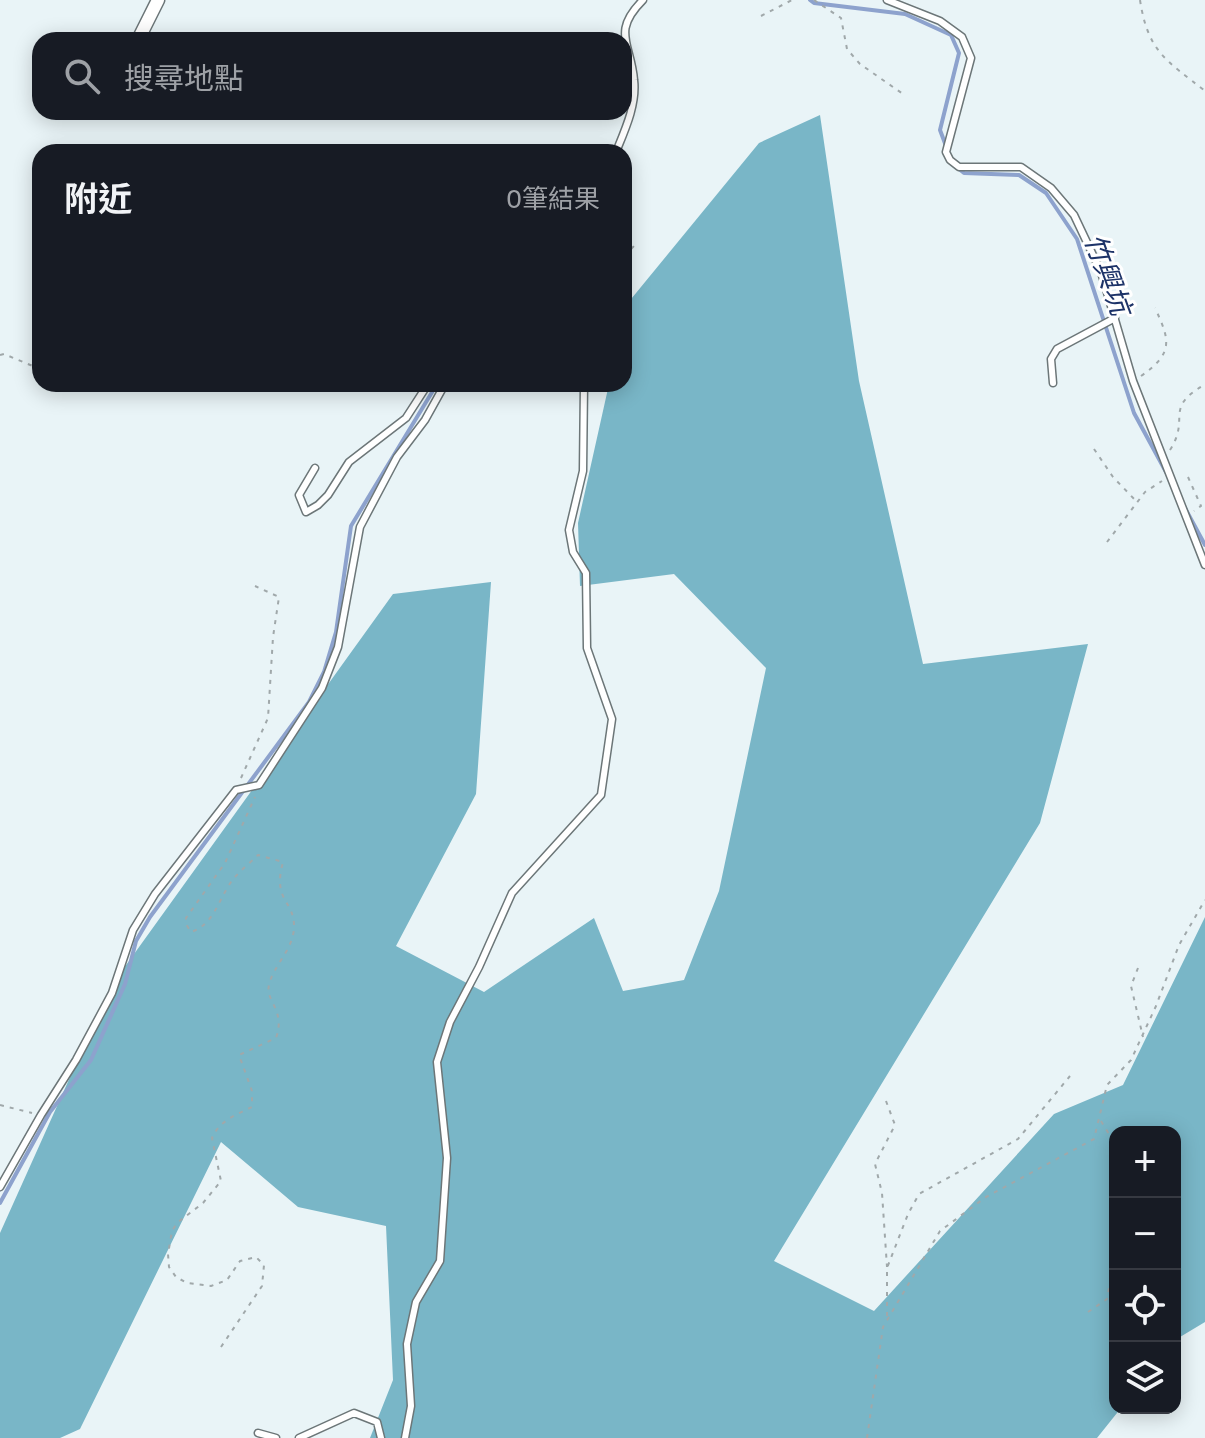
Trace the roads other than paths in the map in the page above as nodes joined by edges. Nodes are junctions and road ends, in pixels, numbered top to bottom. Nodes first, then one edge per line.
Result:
1 (158, 0) edge
2 (643, 0) edge
3 (887, 0) edge
4 (142, 32) edge
5 (625, 32) edge
6 (632, 68) edge
7 (632, 102) edge
8 (629, 120) edge
9 (620, 144) edge
10 (1115, 318) junction
11 (1053, 383) dead end
12 (423, 392) edge
13 (441, 392) edge
14 (584, 392) edge
15 (315, 468) dead end
16 (1205, 565) edge
17 (0, 1187) edge
18 (258, 1433) dead end
19 (276, 1438) edge
20 (299, 1438) edge
21 (381, 1438) edge
22 (405, 1438) edge

1 - 4 street
2 - 5 lane
3 - 10 lane
6 - 7 lane
8 - 9 lane
10 - 11 lane
10 - 16 lane
12 - 15 lane
13 - 17 lane
14 - 22 lane
18 - 19 lane
20 - 21 lane

